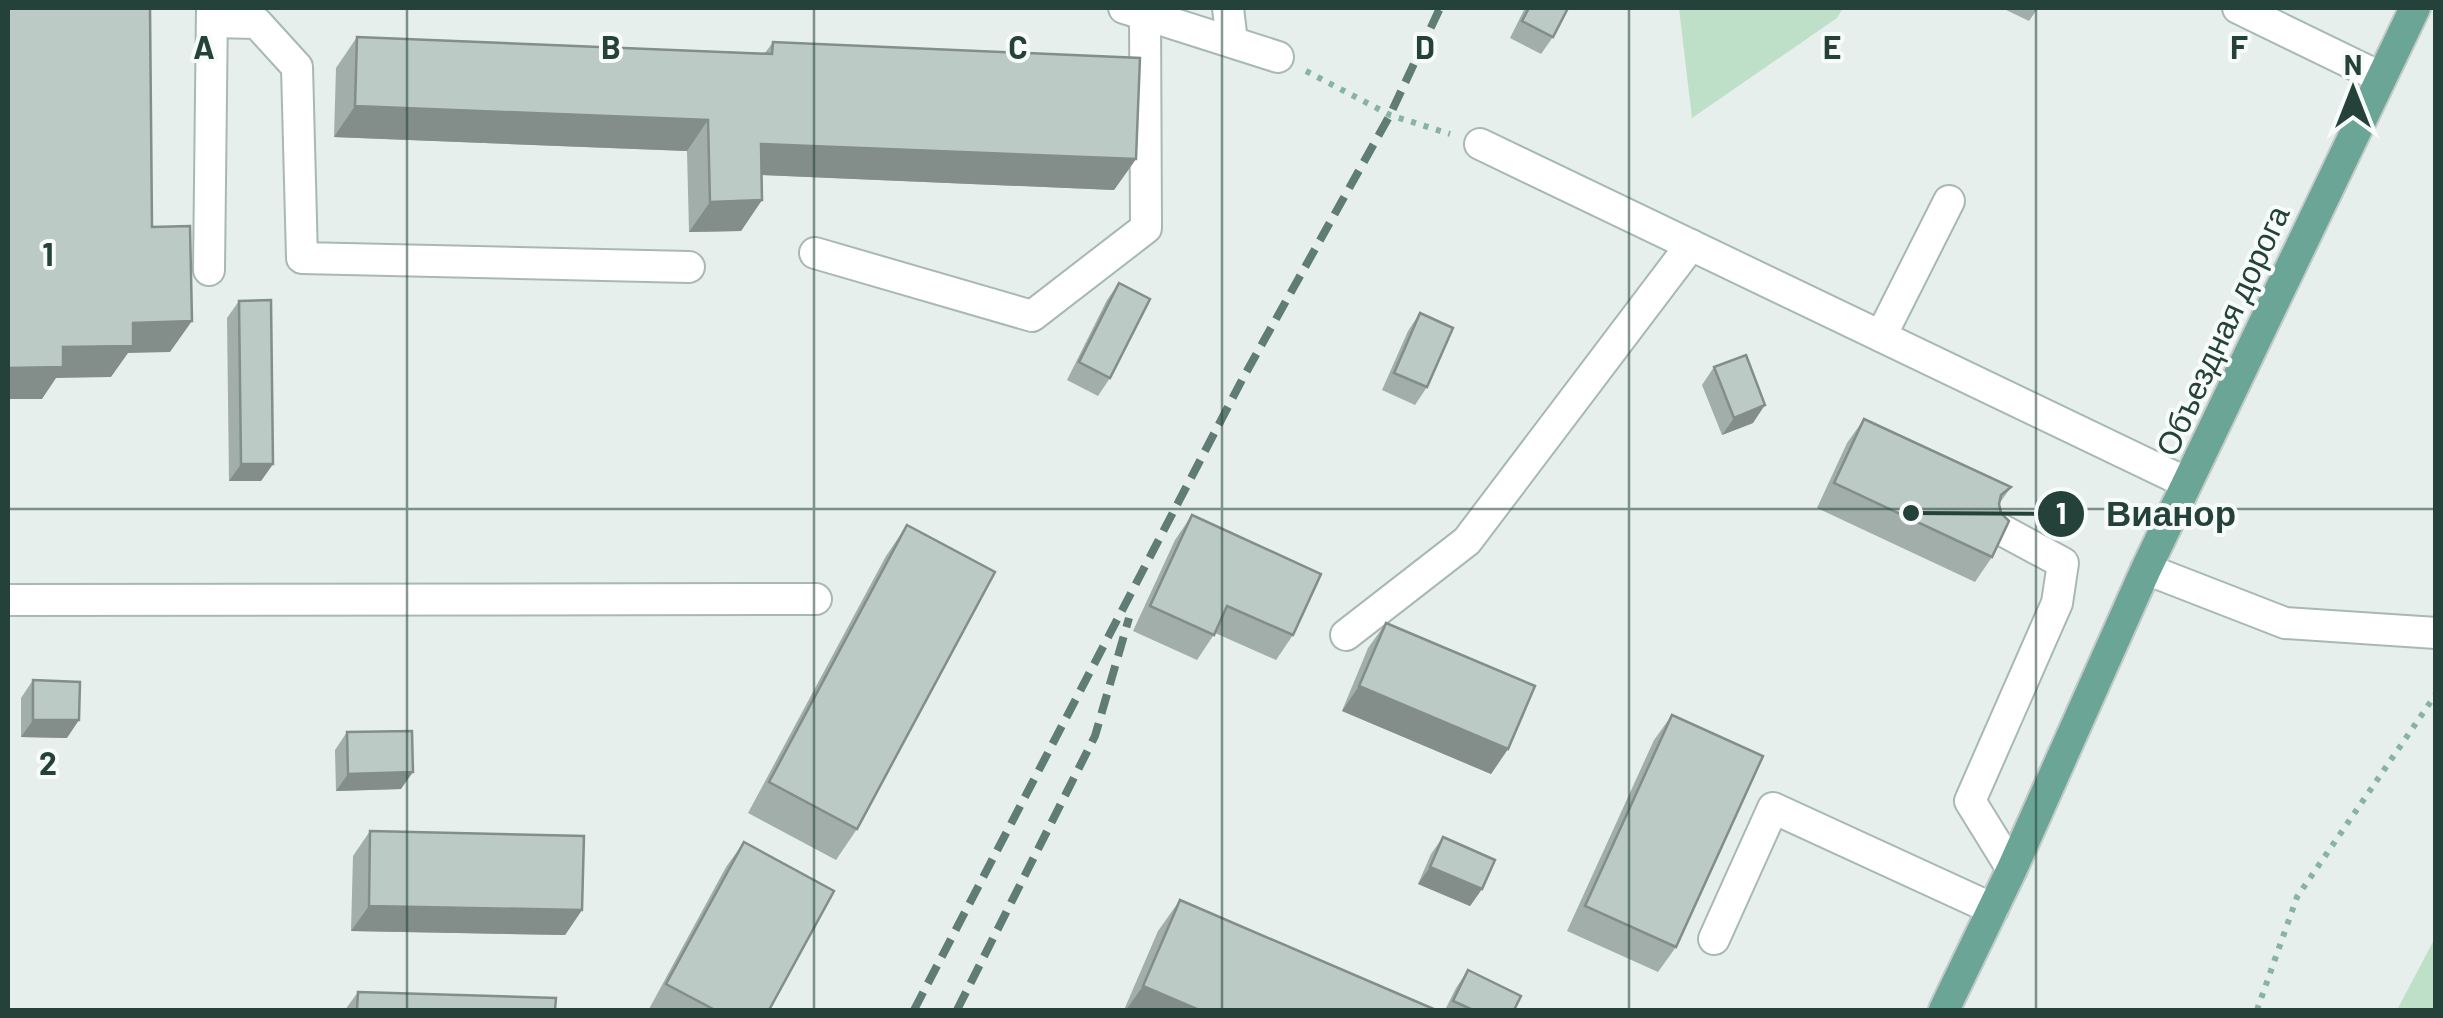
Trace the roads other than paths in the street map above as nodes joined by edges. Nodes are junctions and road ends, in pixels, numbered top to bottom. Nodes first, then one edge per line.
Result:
1 (1228, 8) edge
2 (2238, 8) edge
3 (2415, 8) edge
4 (1135, 11) edge
5 (212, 15) edge
6 (1232, 42) junction
7 (1278, 57) road end
8 (2380, 77) junction
9 (1480, 144) road end
10 (1948, 201) dead end
11 (1691, 245) junction
12 (816, 252) dead end
13 (689, 267) dead end
14 (208, 270) dead end
15 (1881, 336) junction
16 (2187, 483) junction
17 (2000, 529) edge
18 (2146, 569) junction
19 (816, 599) dead end
20 (8, 600) edge
21 (2436, 632) edge
22 (1346, 635) dead end
23 (2012, 869) junction
24 (1993, 909) junction
25 (1714, 939) dead end
26 (1944, 1010) edge

1 - 6 lane
2 - 8 lane
3 - 8 main road, Объездная дорога
4 - 6 lane
4 - 12 lane
5 - 13 lane
5 - 14 lane
6 - 7 lane
8 - 16 main road, Объездная дорога
9 - 11 lane
10 - 15 lane
11 - 15 lane
11 - 22 lane
15 - 16 lane
16 - 18 main road, Объездная дорога
17 - 23 lane
18 - 21 lane
18 - 23 main road, Объездная дорога
19 - 20 lane
23 - 24 main road, Объездная дорога
24 - 25 lane
24 - 26 main road, Объездная дорога

